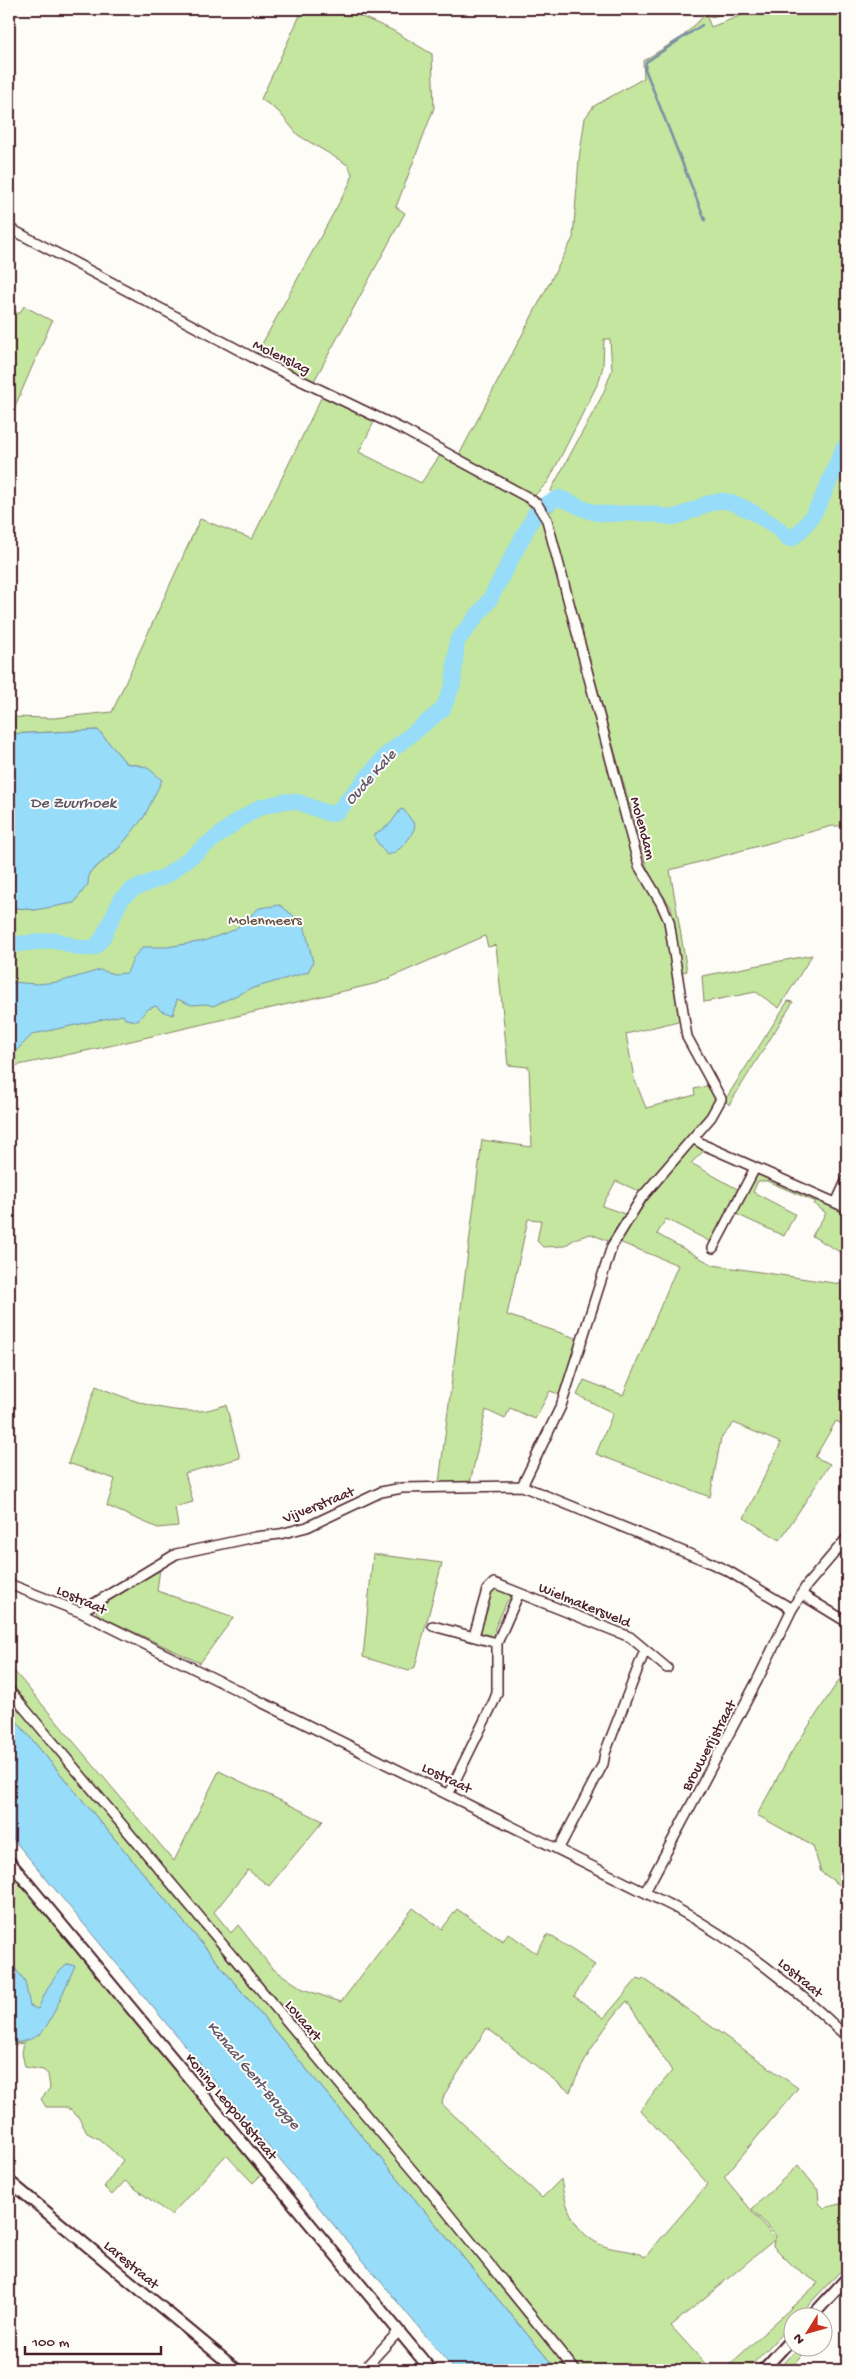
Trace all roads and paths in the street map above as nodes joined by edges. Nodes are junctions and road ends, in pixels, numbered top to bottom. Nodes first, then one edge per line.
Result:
1 (9, 228) edge
2 (541, 509) joint
3 (693, 1138) junction
4 (755, 1168) junction
5 (847, 1179) edge
6 (836, 1203) junction
7 (847, 1208) edge
8 (713, 1248) dead end
9 (522, 1486) junction
10 (847, 1538) edge
11 (9, 1584) edge
12 (519, 1593) junction
13 (801, 1594) junction
14 (792, 1609) junction
15 (80, 1612) junction
16 (847, 1622) edge
17 (433, 1626) dead end
18 (474, 1636) junction
19 (498, 1643) junction
20 (645, 1650) junction
21 (667, 1668) dead end
22 (9, 1690) edge
23 (449, 1794) junction
24 (559, 1848) junction
25 (9, 1861) edge
26 (645, 1892) junction
27 (847, 2037) edge
28 (9, 2181) edge
29 (847, 2278) edge
30 (821, 2306) edge
31 (399, 2331) junction
32 (784, 2347) edge
33 (231, 2368) edge
34 (363, 2370) edge
35 (431, 2370) edge
36 (575, 2370) edge
37 (762, 2370) edge

1 - 2 street, Molenslag
2 - 3 street, Molendam
3 - 4 street
3 - 9 street
4 - 6 street
4 - 8 street
5 - 6 street
6 - 7 street
9 - 14 street
9 - 15 street, Vijverstraat
10 - 13 street, Brouwerijstraat
11 - 15 street, Lostraat
12 - 18 street
12 - 19 street, Wielmakersveld
12 - 20 street, Wielmakersveld
13 - 14 street, Brouwerijstraat
13 - 16 street
14 - 26 street, Brouwerijstraat
15 - 23 street, Lostraat
17 - 18 street
18 - 19 street
19 - 23 street, Wielmakersveld
20 - 21 street, Wielmakersveld
20 - 24 street
22 - 36 street, Lovaart
23 - 24 street, Lostraat
24 - 26 street, Lostraat
25 - 31 street, Koning Leopoldstraat
26 - 27 street, Lostraat
28 - 33 street, Larestraat
29 - 30 street
31 - 34 street
31 - 35 street, Koning Leopoldstraat
32 - 37 street

